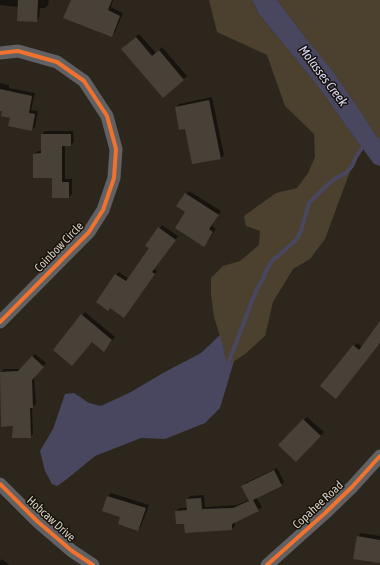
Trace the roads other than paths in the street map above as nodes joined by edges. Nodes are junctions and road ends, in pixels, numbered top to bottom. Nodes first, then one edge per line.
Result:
1 (0, 53) edge
2 (0, 322) edge
3 (380, 456) edge
4 (0, 484) edge
5 (93, 565) edge
6 (267, 565) edge

1 - 2 street, Coinbow Circle
3 - 6 street, Copahee Road
4 - 5 street, Hobcaw Drive

